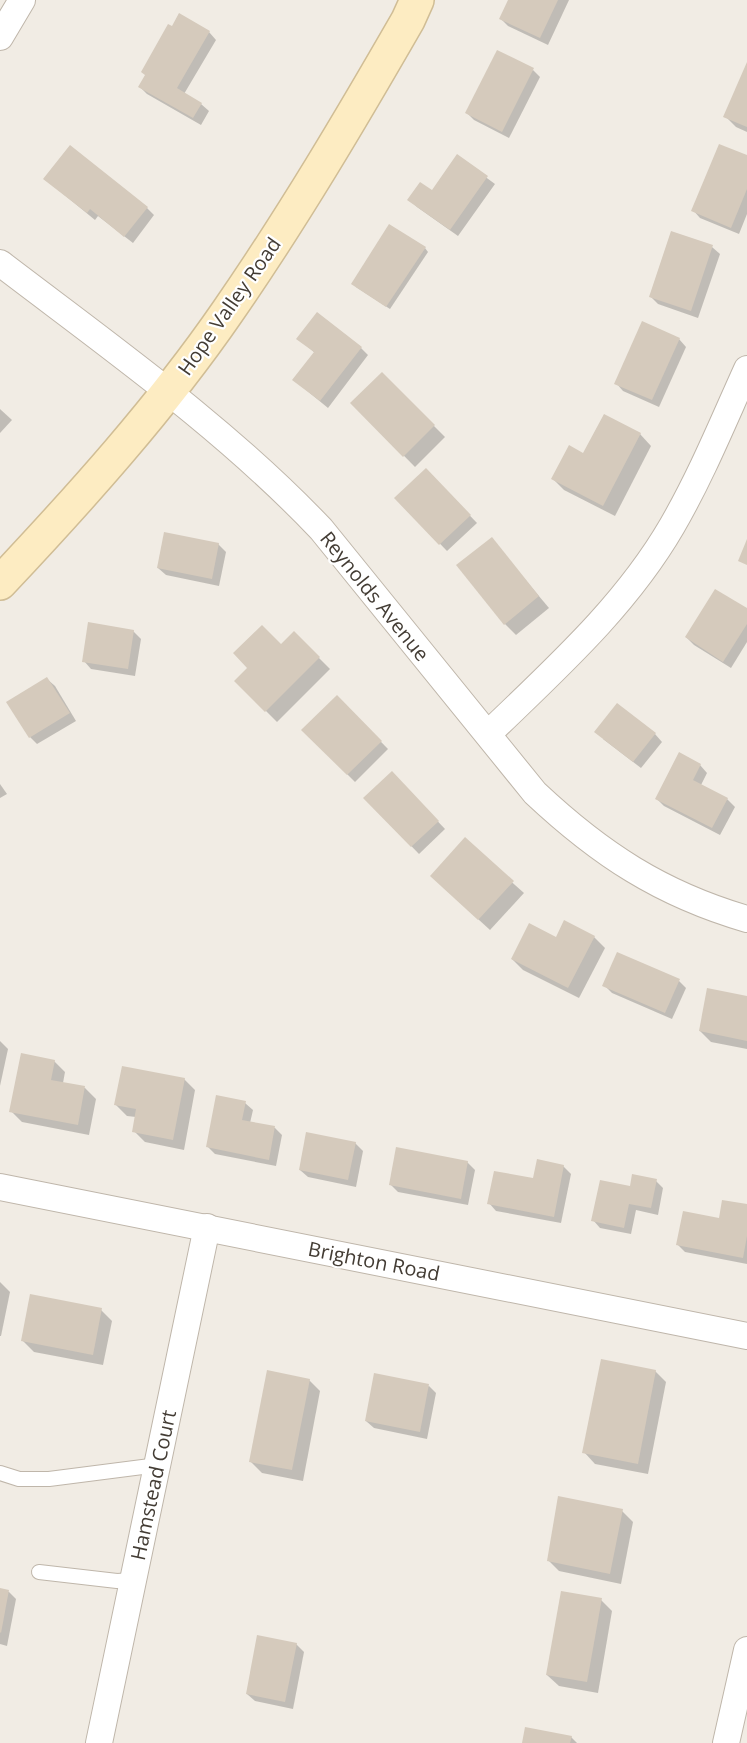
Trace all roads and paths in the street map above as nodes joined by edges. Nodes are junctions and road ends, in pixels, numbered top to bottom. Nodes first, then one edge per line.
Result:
1 (22, 0) edge
2 (417, 0) edge
3 (0, 37) edge
4 (0, 263) edge
5 (747, 369) edge
6 (169, 391) junction
7 (0, 583) edge
8 (488, 734) junction
9 (747, 919) edge
10 (0, 1187) edge
11 (207, 1227) junction
12 (747, 1336) edge
13 (158, 1465) junction
14 (0, 1473) edge
15 (39, 1572) dead end
16 (133, 1580) junction
17 (747, 1650) edge
18 (99, 1743) edge
19 (726, 1743) edge

1 - 3 street
2 - 6 main road, Hope Valley Road
4 - 6 street, Reynolds Avenue
5 - 8 street
6 - 7 main road, Hope Valley Road
6 - 8 street, Reynolds Avenue
8 - 9 street, Reynolds Avenue
10 - 11 street, Brighton Road
11 - 12 street, Brighton Road
11 - 13 street, Hamstead Court
13 - 14 lane
13 - 16 street, Hamstead Court
15 - 16 lane
16 - 18 street, Hamstead Court
17 - 19 street

